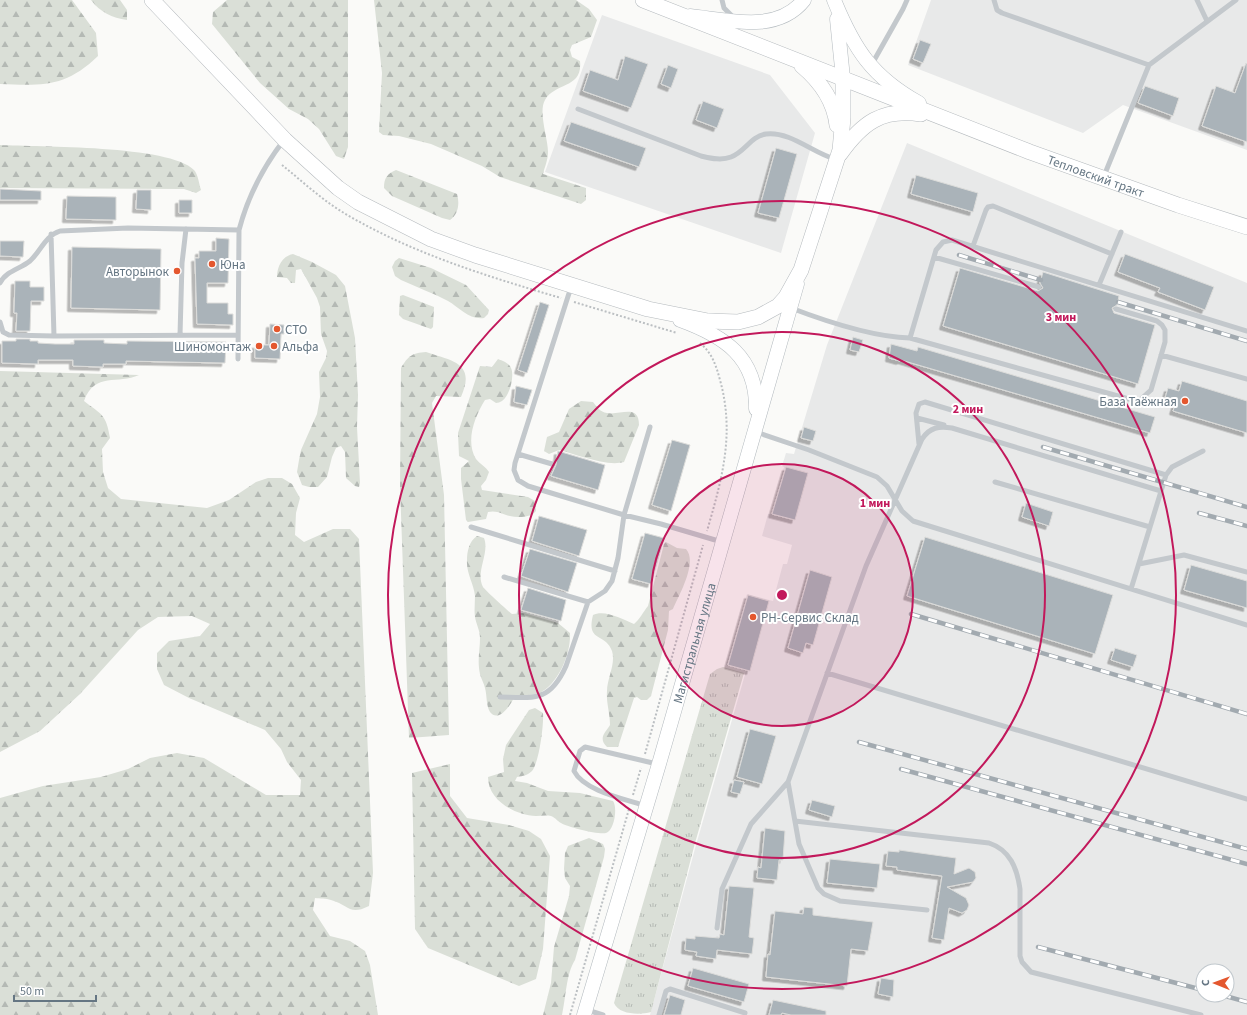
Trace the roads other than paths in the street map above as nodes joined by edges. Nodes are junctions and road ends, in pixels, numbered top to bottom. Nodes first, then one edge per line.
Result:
1 (152, 0) edge
2 (162, 0) edge
3 (643, 0) edge
4 (722, 0) edge
5 (804, 0) edge
6 (834, 0) edge
7 (907, 0) edge
8 (994, 0) edge
9 (1197, 0) edge
10 (1236, 0) edge
11 (683, 15) junction
12 (171, 21) junction
13 (1207, 21) junction
14 (748, 23) junction
15 (771, 50) junction
16 (1149, 65) junction
17 (870, 66) junction
18 (843, 78) junction
19 (578, 109) dead end
20 (947, 119) junction
21 (285, 140) junction
22 (836, 160) junction
23 (1103, 179) junction
24 (1247, 227) edge
25 (186, 229) junction
26 (239, 230) junction
27 (1121, 232) dead end
28 (51, 234) junction
29 (973, 246) junction
30 (1112, 254) junction
31 (934, 257) junction
32 (801, 270) junction
33 (0, 283) edge
34 (1099, 285) junction
35 (572, 286) junction
36 (1039, 287) dead end
37 (790, 308) junction
38 (648, 309) junction
39 (1116, 309) dead end
40 (0, 322) edge
41 (1247, 331) edge
42 (180, 335) junction
43 (238, 335) junction
44 (54, 336) junction
45 (910, 338) junction
46 (1161, 355) junction
47 (238, 359) dead end
48 (1247, 379) edge
49 (917, 418) junction
50 (650, 427) dead end
51 (952, 428) junction
52 (753, 431) junction
53 (920, 446) junction
54 (1203, 451) dead end
55 (518, 454) junction
56 (552, 464) dead end
57 (1166, 475) junction
58 (995, 482) dead end
59 (1161, 491) junction
60 (895, 500) junction
61 (624, 515) junction
62 (1150, 527) junction
63 (470, 528) dead end
64 (723, 542) junction
65 (1139, 564) junction
66 (615, 571) junction
67 (1247, 572) edge
68 (504, 577) dead end
69 (1131, 589) junction
70 (588, 602) junction
71 (1247, 625) edge
72 (827, 673) junction
73 (500, 697) dead end
74 (658, 764) junction
75 (788, 782) junction
76 (1247, 799) edge
77 (646, 806) junction
78 (795, 821) junction
79 (927, 910) dead end
80 (717, 928) dead end
81 (585, 1012) edge
82 (744, 1012) dead end
83 (603, 1015) edge
84 (659, 1015) edge
85 (1201, 1015) edge

1 - 12 main road
2 - 12 main road
3 - 11 main road
4 - 14 lane
5 - 14 main road
6 - 17 main road
6 - 18 main road
7 - 17 lane
8 - 16 lane
9 - 13 lane
10 - 13 lane
11 - 14 main road
11 - 15 main road
12 - 21 main road
13 - 16 lane
15 - 18 main road
15 - 22 main road
16 - 23 lane
17 - 20 main road
18 - 20 main road
18 - 22 main road
19 - 22 lane
20 - 22 main road
20 - 23 main road, Тепловский тракт
21 - 26 lane
21 - 35 main road
22 - 32 main road
23 - 24 main road, Тепловский тракт
25 - 26 lane
25 - 28 lane
25 - 42 lane
26 - 43 lane
27 - 30 lane
28 - 33 lane
28 - 44 lane
29 - 30 lane
29 - 31 lane
29 - 34 lane
30 - 34 lane
31 - 36 lane
31 - 45 lane
32 - 37 main road, Магистральная улица
32 - 38 main road
34 - 41 lane
35 - 38 main road
35 - 55 lane
37 - 45 lane
37 - 52 main road, Магистральная улица
38 - 52 main road
39 - 46 lane
40 - 44 lane
42 - 43 lane
42 - 44 lane
43 - 47 lane
45 - 46 lane
46 - 48 lane
49 - 51 lane
49 - 53 lane
49 - 57 lane
50 - 61 lane
51 - 53 lane
51 - 59 lane
52 - 60 lane
52 - 64 main road, Магистральная улица
53 - 60 lane
54 - 57 lane
55 - 56 lane
55 - 61 lane
57 - 59 lane
58 - 62 lane
59 - 62 lane
60 - 69 lane
60 - 72 lane
61 - 64 lane
61 - 66 lane
62 - 65 lane
63 - 66 lane
64 - 74 main road, Магистральная улица
65 - 67 lane
65 - 69 lane
66 - 70 lane
68 - 70 lane
69 - 71 lane
70 - 73 lane
72 - 75 lane
72 - 76 lane
74 - 77 main road, Магистральная улица
74 - 77 lane
75 - 78 lane
75 - 80 lane
77 - 81 main road, Магистральная улица
78 - 79 lane
78 - 85 lane
81 - 83 lane
82 - 84 lane

